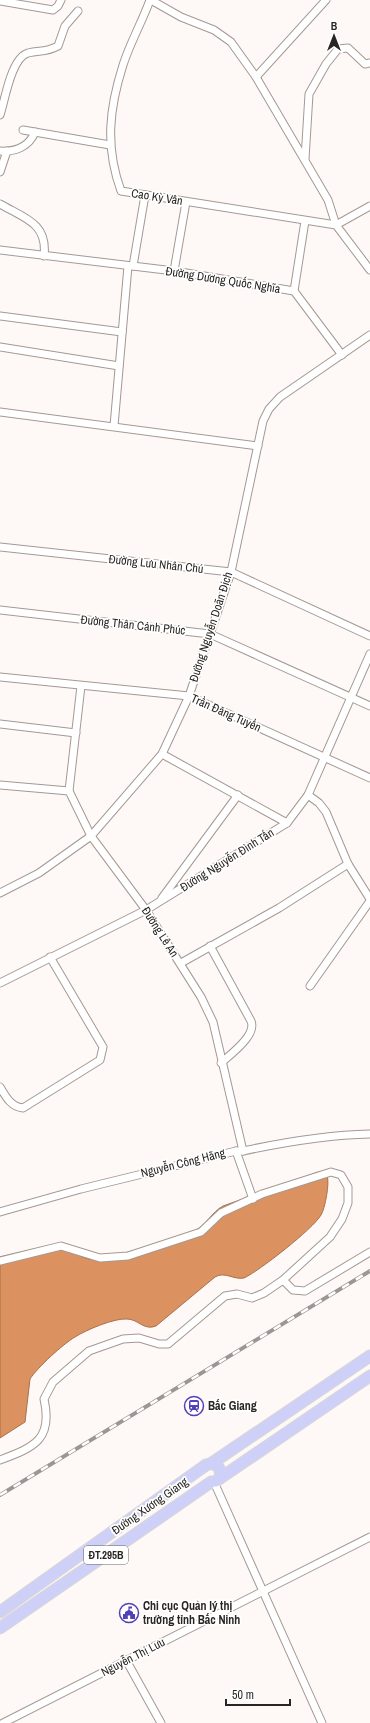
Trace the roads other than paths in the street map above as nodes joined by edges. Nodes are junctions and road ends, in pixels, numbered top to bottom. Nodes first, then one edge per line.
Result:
1 (61, 0) edge
2 (150, 0) edge
3 (326, 0) edge
4 (0, 1) edge
5 (78, 11) dead end
6 (370, 63) edge
7 (256, 77) junction
8 (0, 115) edge
9 (23, 130) dead end
10 (34, 132) junction
11 (110, 145) junction
12 (3, 151) edge
13 (305, 159) junction
14 (0, 172) edge
15 (145, 195) junction
16 (186, 202) junction
17 (0, 204) edge
18 (370, 206) edge
19 (305, 221) junction
20 (336, 225) junction
21 (0, 250) edge
22 (44, 256) junction
23 (131, 266) junction
24 (370, 270) edge
25 (174, 271) junction
26 (294, 291) junction
27 (0, 316) edge
28 (122, 332) junction
29 (370, 335) edge
30 (0, 347) edge
31 (342, 355) junction
32 (119, 366) junction
33 (0, 412) edge
34 (114, 426) junction
35 (258, 446) junction
36 (0, 547) edge
37 (230, 572) junction
38 (0, 610) edge
39 (210, 634) junction
40 (370, 636) edge
41 (370, 654) edge
42 (0, 677) edge
43 (81, 686) junction
44 (189, 696) junction
45 (350, 697) junction
46 (370, 706) edge
47 (0, 724) edge
48 (76, 733) junction
49 (162, 754) junction
50 (324, 757) junction
51 (370, 778) edge
52 (0, 785) edge
53 (69, 791) junction
54 (238, 795) junction
55 (308, 795) junction
56 (287, 823) junction
57 (91, 836) junction
58 (348, 864) junction
59 (0, 893) edge
60 (370, 900) edge
61 (160, 901) junction
62 (146, 910) junction
63 (210, 946) junction
64 (50, 957) junction
65 (181, 963) junction
66 (0, 983) edge
67 (310, 986) dead end
68 (222, 1063) junction
69 (0, 1087) edge
70 (370, 1134) edge
71 (239, 1151) junction
72 (253, 1199) junction
73 (0, 1212) edge
74 (370, 1252) edge
75 (0, 1261) edge
76 (282, 1280) junction
77 (370, 1356) edge
78 (370, 1376) edge
79 (0, 1460) edge
80 (207, 1466) junction
81 (215, 1481) junction
82 (370, 1537) edge
83 (262, 1591) junction
84 (0, 1612) edge
85 (0, 1628) edge
86 (126, 1660) junction
87 (3, 1723) edge
88 (161, 1723) edge
89 (322, 1723) edge

1 - 4 street
2 - 7 street
2 - 11 street, Cao Kỳ Vân
3 - 7 street
5 - 8 street
6 - 13 street
7 - 13 street
9 - 10 street
10 - 11 street
10 - 12 street
11 - 15 street, Cao Kỳ Vân
12 - 14 street
13 - 20 street
15 - 16 street, Cao Kỳ Vân
15 - 23 street
16 - 19 street, Cao Kỳ Vân
16 - 25 street
17 - 22 street
18 - 20 street
19 - 20 street, Cao Kỳ Vân
19 - 26 street
20 - 24 street
21 - 22 street, Đường Dương Quốc Nghĩa
22 - 23 street, Đường Dương Quốc Nghĩa
23 - 25 street, Đường Dương Quốc Nghĩa
23 - 28 street
25 - 26 street, Đường Dương Quốc Nghĩa
26 - 31 street, Đường Dương Quốc Nghĩa
27 - 28 street
28 - 32 street
29 - 31 street, Đường Nguyễn Doãn Địch
30 - 32 street
31 - 35 street, Đường Nguyễn Doãn Địch
32 - 34 street
33 - 34 street
34 - 35 street
35 - 37 street, Đường Nguyễn Doãn Địch
36 - 37 street, Đường Lưu Nhân Chú
37 - 39 street, Đường Nguyễn Doãn Địch
37 - 40 street, Đường Lưu Nhân Chú
38 - 39 street, Đường Thân Cảnh Phúc
39 - 44 street, Đường Nguyễn Doãn Địch
39 - 45 street, Đường Thân Cảnh Phúc
41 - 45 street, Đường Nguyễn Đình Tấn
42 - 43 street, Trần Đăng Tuyển
43 - 44 street, Trần Đăng Tuyển
43 - 48 street
44 - 49 street, Đường Nguyễn Doãn Địch
44 - 50 street, Trần Đăng Tuyển
45 - 46 street, Đường Thân Cảnh Phúc
45 - 50 street, Đường Nguyễn Đình Tấn
47 - 48 street
48 - 53 street
49 - 54 street
49 - 57 street, Đường Nguyễn Doãn Địch
50 - 51 street, Trần Đăng Tuyển
50 - 55 street, Đường Nguyễn Đình Tấn
52 - 53 street
53 - 57 street, Đường Lê An
54 - 56 street
54 - 61 street
55 - 56 street, Đường Nguyễn Đình Tấn
55 - 58 street
56 - 61 street, Đường Nguyễn Đình Tấn
57 - 59 street, Đường Nguyễn Doãn Địch
57 - 62 street, Đường Lê An
58 - 60 street
58 - 63 street
60 - 67 street
61 - 62 street, Đường Nguyễn Đình Tấn
62 - 64 street, Đường Nguyễn Đình Tấn
62 - 65 street, Đường Lê An
63 - 65 street
63 - 68 street
64 - 66 street, Đường Nguyễn Đình Tấn
64 - 69 street
65 - 68 street, Đường Lê An
68 - 71 street, Đường Lê An
70 - 71 street, Nguyễn Công Hãng
71 - 72 street, Đường Lê An
71 - 73 street, Nguyễn Công Hãng
72 - 75 street
72 - 76 street
74 - 76 street
76 - 79 street
77 - 80 main road, Đường Xương Giang / ĐT.295B
78 - 81 main road, Đường Xương Giang / ĐT.295B
80 - 81 main road
80 - 81 main road
80 - 84 main road, Đường Xương Giang / ĐT.295B
81 - 83 street
81 - 85 main road, Đường Xương Giang / ĐT.295B
82 - 83 street, Nguyễn Thị Lưu
83 - 86 street, Nguyễn Thị Lưu
83 - 89 street
86 - 87 street, Nguyễn Thị Lưu
86 - 88 street

